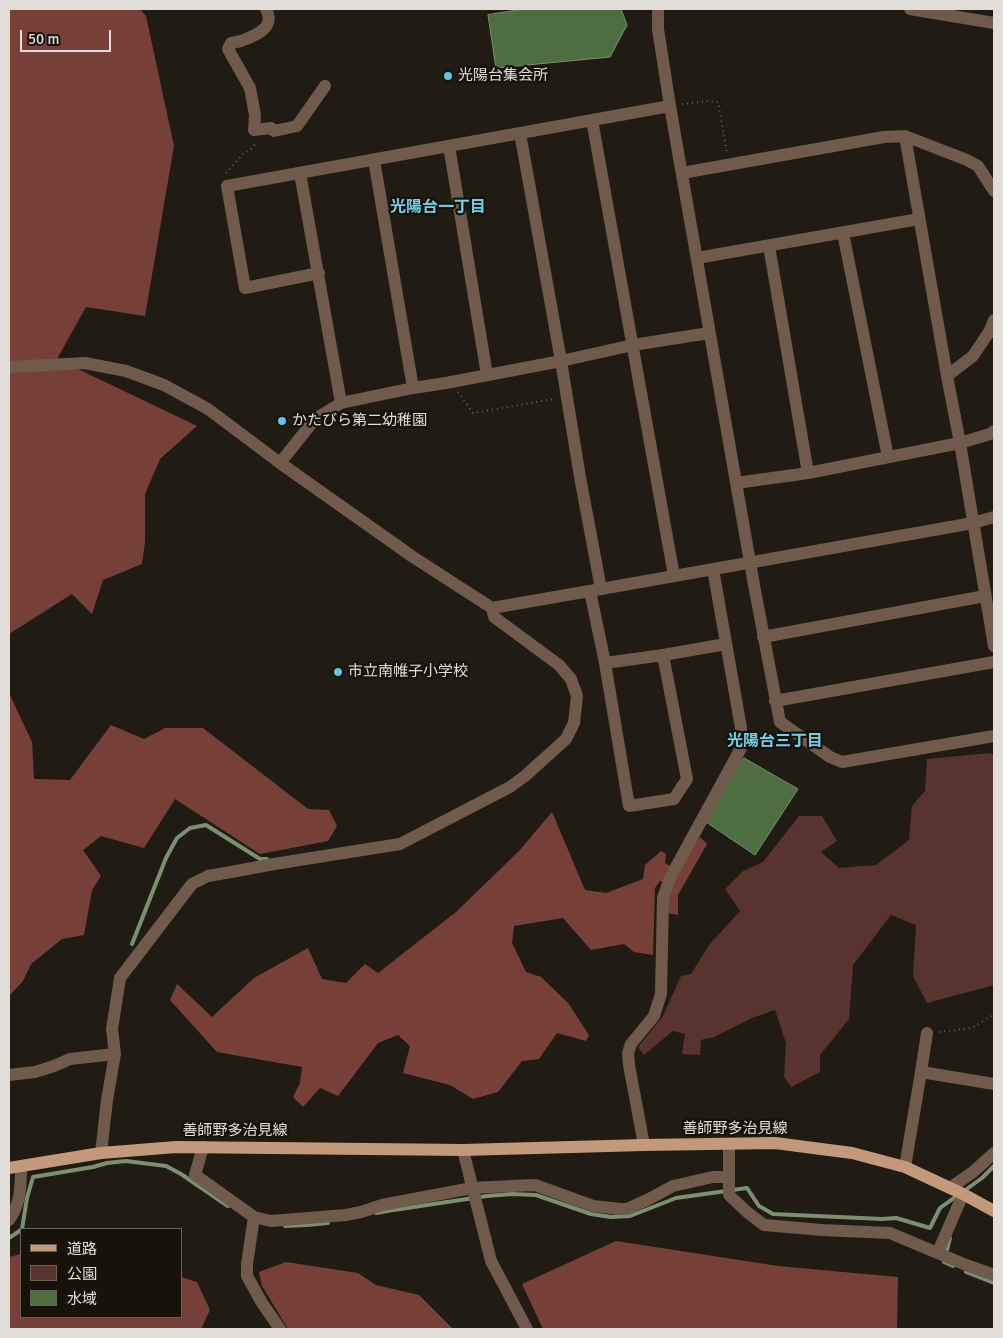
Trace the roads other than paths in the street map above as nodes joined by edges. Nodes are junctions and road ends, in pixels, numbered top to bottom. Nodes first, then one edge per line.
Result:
1 (266, 9) edge
2 (658, 9) edge
3 (910, 9) edge
4 (994, 23) edge
5 (325, 86) dead end
6 (670, 106) junction
7 (592, 120) junction
8 (520, 133) junction
9 (905, 136) junction
10 (449, 146) junction
11 (374, 160) junction
12 (300, 173) junction
13 (682, 173) junction
14 (994, 191) edge
15 (919, 219) junction
16 (843, 232) junction
17 (769, 246) junction
18 (697, 258) junction
19 (319, 273) junction
20 (994, 320) edge
21 (709, 333) junction
22 (633, 345) junction
23 (561, 361) junction
24 (9, 367) edge
25 (487, 376) junction
26 (947, 376) junction
27 (413, 388) junction
28 (341, 403) junction
29 (994, 432) edge
30 (960, 443) junction
31 (888, 457) junction
32 (280, 463) junction
33 (808, 473) junction
34 (736, 482) junction
35 (994, 517) edge
36 (973, 523) junction
37 (750, 563) junction
38 (713, 569) junction
39 (674, 576) junction
40 (596, 590) junction
41 (985, 596) junction
42 (492, 608) junction
43 (764, 637) junction
44 (726, 644) junction
45 (994, 646) edge
46 (663, 656) junction
47 (994, 662) edge
48 (605, 664) junction
49 (775, 701) junction
50 (994, 736) edge
51 (927, 1033) road end
52 (116, 1054) junction
53 (921, 1072) junction
54 (9, 1075) edge
55 (994, 1084) edge
56 (729, 1144) junction
57 (644, 1145) junction
58 (202, 1147) junction
59 (463, 1150) junction
60 (102, 1153) junction
61 (994, 1153) edge
62 (15, 1167) edge
63 (905, 1167) junction
64 (729, 1180) junction
65 (472, 1188) junction
66 (957, 1191) junction
67 (994, 1211) edge
68 (254, 1217) junction
69 (9, 1220) edge
70 (938, 1252) junction
71 (994, 1275) edge
72 (280, 1329) edge
73 (527, 1329) edge

1 - 5 street
2 - 6 street
3 - 4 street
6 - 7 street
6 - 13 street
7 - 8 street
7 - 22 street
8 - 10 street
8 - 23 street
9 - 13 street
9 - 14 street
9 - 15 street
10 - 11 street
10 - 25 street
11 - 12 street
11 - 27 street
12 - 19 street
12 - 19 street
13 - 18 street
15 - 16 street
15 - 26 street
16 - 17 street
16 - 31 street
17 - 18 street
17 - 33 street
18 - 21 street
19 - 28 street
20 - 26 street
21 - 22 street
21 - 34 street
22 - 23 street
22 - 39 street
23 - 25 street
23 - 40 street
24 - 32 street
25 - 27 street
26 - 30 street
27 - 28 street
28 - 32 street
29 - 30 street
30 - 31 street
30 - 36 street
31 - 33 street
32 - 42 street
33 - 34 street
34 - 37 street
35 - 36 street
36 - 37 street
36 - 41 street
37 - 38 street
37 - 43 street
38 - 39 street
38 - 44 street
39 - 40 street
40 - 42 street
40 - 48 street
41 - 43 street
41 - 45 street
42 - 52 street
43 - 49 street
44 - 46 street
44 - 57 street
46 - 48 street
46 - 48 street
47 - 49 street
49 - 50 street
51 - 53 street
52 - 54 street
52 - 60 street
53 - 55 street
53 - 63 street
56 - 57 main road, 善師野多治見線
56 - 63 main road, 善師野多治見線
56 - 64 street
57 - 59 main road, 善師野多治見線
58 - 59 main road, 善師野多治見線
58 - 60 main road, 善師野多治見線
58 - 68 street
59 - 65 street
60 - 62 main road, 善師野多治見線
61 - 66 street
62 - 69 street
63 - 66 main road, 善師野多治見線
64 - 65 street
64 - 70 street
65 - 68 street
65 - 73 street
66 - 67 main road, 善師野多治見線
66 - 70 street
68 - 72 street
70 - 71 street

